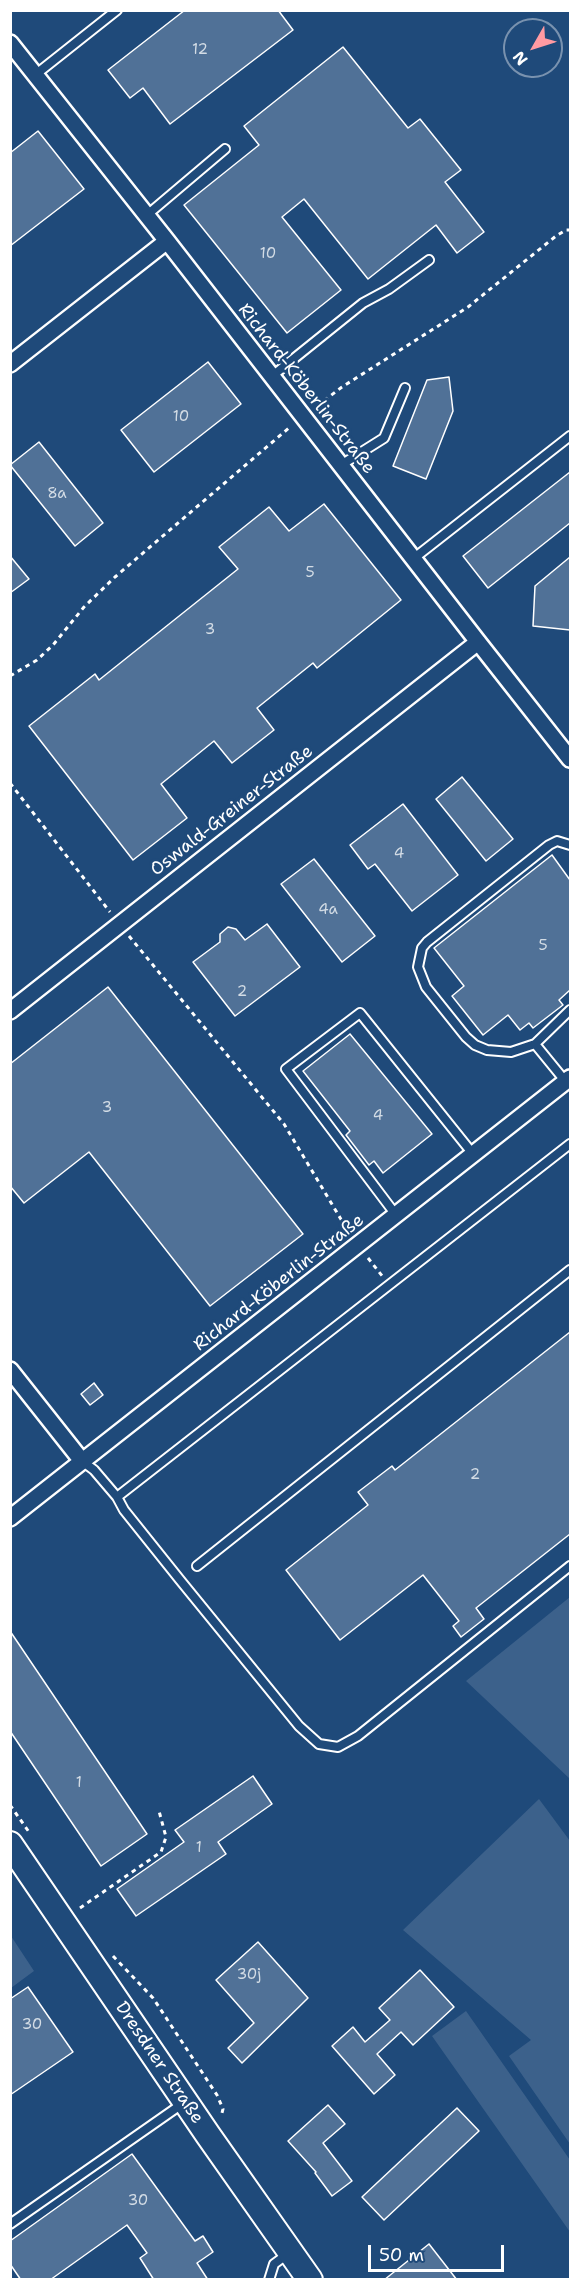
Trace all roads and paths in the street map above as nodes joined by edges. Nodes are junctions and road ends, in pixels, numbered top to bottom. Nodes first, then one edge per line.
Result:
1 (117, 10) edge
2 (10, 43) edge
3 (36, 75) junction
4 (225, 149) dead end
5 (147, 215) junction
6 (570, 230) edge
7 (167, 241) junction
8 (429, 260) dead end
9 (10, 364) edge
10 (272, 377) junction
11 (405, 388) dead end
12 (303, 417) junction
13 (570, 436) edge
14 (341, 465) junction
15 (413, 558) junction
16 (478, 642) junction
17 (10, 676) edge
18 (570, 759) edge
19 (10, 783) edge
20 (570, 845) edge
21 (120, 925) junction
22 (570, 1010) edge
23 (10, 1011) edge
24 (535, 1044) junction
25 (568, 1080) edge
26 (570, 1144) edge
27 (473, 1154) junction
28 (396, 1215) junction
29 (358, 1246) junction
30 (570, 1270) edge
31 (389, 1285) junction
32 (10, 1370) edge
33 (82, 1461) junction
34 (117, 1497) junction
35 (10, 1518) edge
36 (197, 1566) dead end
37 (570, 1566) edge
38 (10, 1805) edge
39 (159, 1811) dead end
40 (20, 1839) edge
41 (74, 1899) dead end
42 (110, 1953) dead end
43 (186, 2101) junction
44 (208, 2135) junction
45 (10, 2224) edge
46 (290, 2252) junction
47 (269, 2280) edge
48 (310, 2280) edge

1 - 3 lane
2 - 3 street, Richard-Köberlin-Straße
3 - 5 street, Richard-Köberlin-Straße
4 - 5 lane
5 - 7 street, Richard-Köberlin-Straße
6 - 12 path
7 - 9 street
7 - 10 street, Richard-Köberlin-Straße
8 - 10 lane
10 - 12 street, Richard-Köberlin-Straße
11 - 14 lane
12 - 14 street, Richard-Köberlin-Straße
12 - 17 path
13 - 15 lane
14 - 15 street, Richard-Köberlin-Straße
15 - 16 street, Richard-Köberlin-Straße
16 - 18 street, Richard-Köberlin-Straße
16 - 21 street, Oswald-Greiner-Straße
19 - 21 path
20 - 24 lane
21 - 23 street, Oswald-Greiner-Straße
21 - 29 path
22 - 24 lane
24 - 25 lane
25 - 27 street, Richard-Köberlin-Straße
26 - 31 lane
27 - 28 street, Richard-Köberlin-Straße
27 - 28 lane
28 - 29 street, Richard-Köberlin-Straße
29 - 31 path
29 - 33 street, Richard-Köberlin-Straße
30 - 36 lane
31 - 34 lane
32 - 33 street
33 - 34 lane
33 - 35 street, Richard-Köberlin-Straße
34 - 37 lane
38 - 40 path
39 - 41 path
40 - 43 main road, Dresdner Straße
42 - 44 path
43 - 44 main road, Dresdner Straße
43 - 45 lane
44 - 46 main road, Dresdner Straße
46 - 47 lane
46 - 48 main road, Dresdner Straße

